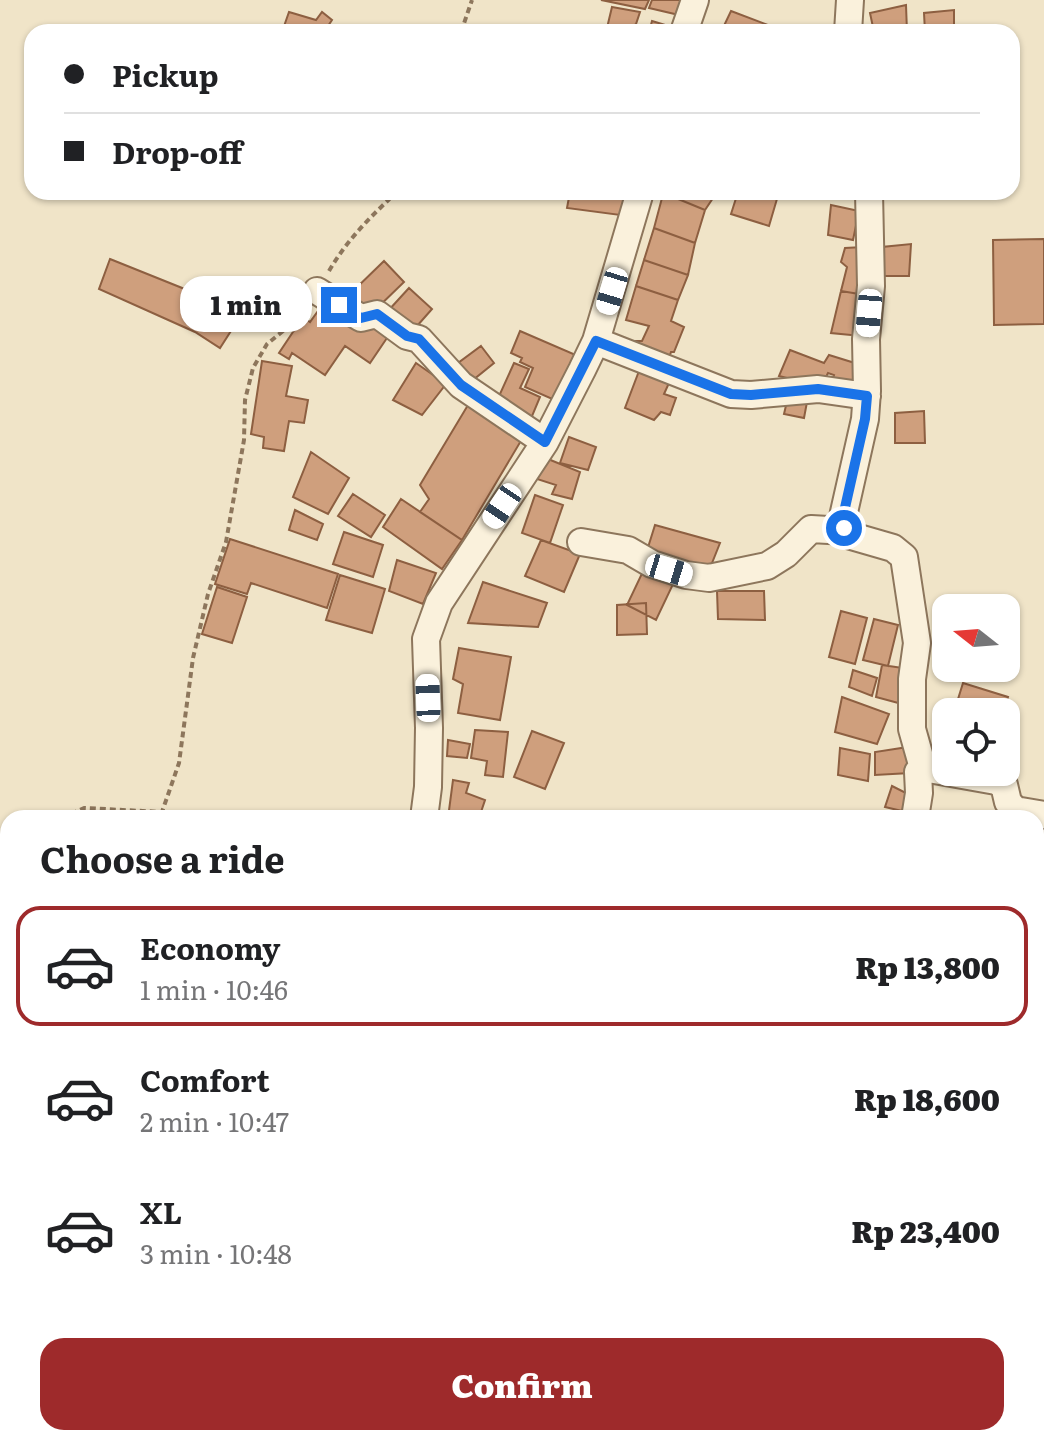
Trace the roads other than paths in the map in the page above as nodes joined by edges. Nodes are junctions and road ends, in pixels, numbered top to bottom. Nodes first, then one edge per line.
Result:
1 (695, 0) edge
2 (850, 0) edge
3 (687, 24) edge
4 (848, 24) edge
5 (638, 200) edge
6 (869, 200) edge
7 (317, 291) road end
8 (596, 341) junction
9 (867, 396) junction
10 (545, 442) junction
11 (846, 531) junction
12 (581, 542) dead end
13 (923, 768) junction
14 (425, 810) edge
15 (916, 810) edge
16 (1015, 810) edge

1 - 3 street
2 - 4 street
5 - 8 street
6 - 9 street
7 - 10 street
8 - 9 street
8 - 10 street
9 - 11 street
10 - 14 street
11 - 12 street
11 - 13 street
13 - 15 street
13 - 16 street

